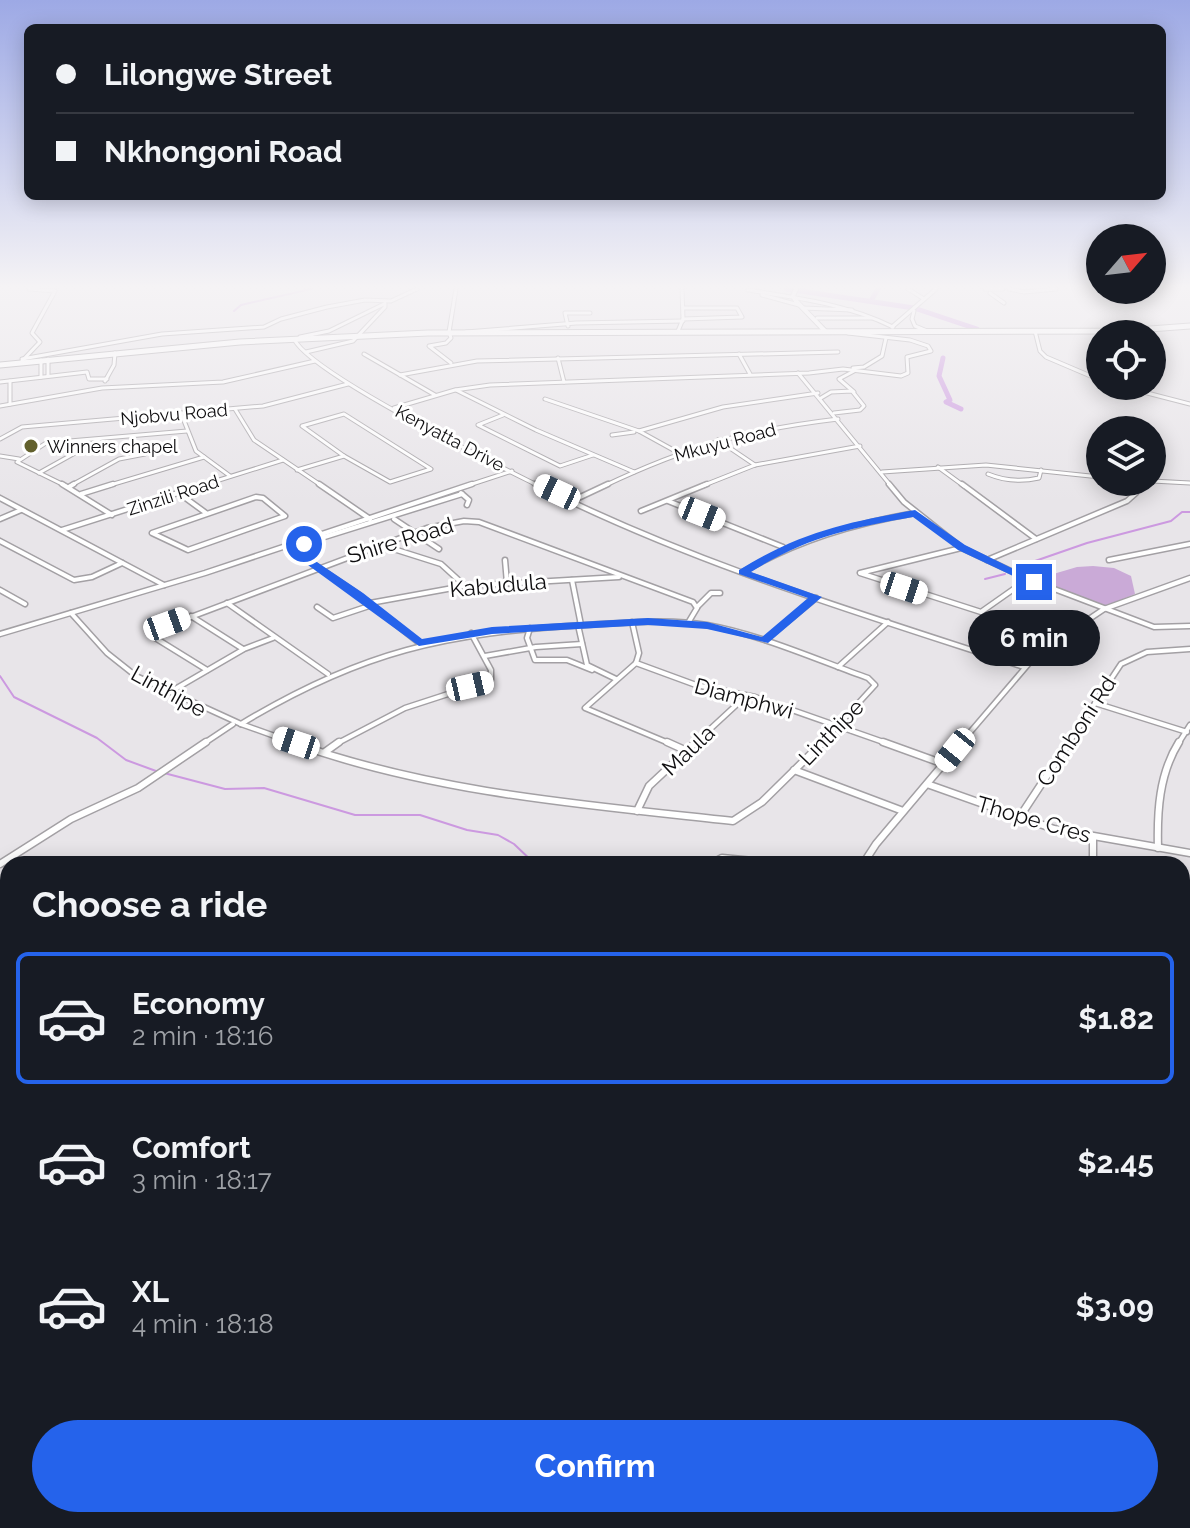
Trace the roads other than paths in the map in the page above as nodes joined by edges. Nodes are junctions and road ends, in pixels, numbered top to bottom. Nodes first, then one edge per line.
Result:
1 (26, 360) edge
2 (35, 360) edge
3 (41, 360) edge
4 (48, 360) edge
5 (113, 360) edge
6 (315, 360) edge
7 (316, 360) edge
8 (375, 360) edge
9 (447, 360) edge
10 (517, 360) edge
11 (559, 360) edge
12 (742, 360) edge
13 (876, 360) edge
14 (907, 360) edge
15 (1054, 360) edge
16 (22, 361) junction
17 (452, 364) junction
18 (0, 365) edge
19 (843, 369) junction
20 (855, 371) junction
21 (797, 372) junction
22 (750, 374) junction
23 (1086, 374) edge
24 (400, 375) junction
25 (48, 376) junction
26 (41, 377) junction
27 (107, 379) junction
28 (10, 381) junction
29 (0, 382) edge
30 (564, 382) junction
31 (349, 383) junction
32 (102, 388) junction
33 (455, 390) junction
34 (854, 392) junction
35 (435, 395) junction
36 (820, 396) junction
37 (1166, 398) edge
38 (545, 399) dead end
39 (10, 404) junction
40 (1190, 404) edge
41 (0, 406) edge
42 (393, 408) junction
43 (235, 409) junction
44 (181, 413) junction
45 (504, 414) junction
46 (833, 414) junction
47 (838, 419) junction
48 (187, 431) junction
49 (639, 431) junction
50 (612, 435) dead end
51 (102, 438) junction
52 (0, 439) edge
53 (717, 440) junction
54 (860, 446) junction
55 (678, 452) junction
56 (145, 454) dead end
57 (593, 454) junction
58 (0, 456) edge
59 (344, 456) junction
60 (204, 457) junction
61 (20, 459) junction
62 (283, 460) junction
63 (755, 465) junction
64 (936, 466) junction
65 (297, 470) junction
66 (1041, 470) junction
67 (512, 471) junction
68 (634, 472) junction
69 (881, 473) junction
70 (38, 474) junction
71 (988, 474) dead end
72 (1086, 475) edge
73 (231, 477) junction
74 (1166, 482) edge
75 (1190, 483) edge
76 (68, 488) junction
77 (457, 490) junction
78 (179, 493) junction
79 (81, 494) junction
80 (462, 494) junction
81 (1133, 496) edge
82 (0, 498) edge
83 (573, 500) junction
84 (668, 500) junction
85 (467, 505) dead end
86 (22, 510) junction
87 (641, 511) dead end
88 (206, 513) junction
89 (915, 513) junction
90 (112, 515) junction
91 (0, 519) edge
92 (370, 519) junction
93 (394, 519) dead end
94 (62, 530) junction
95 (414, 533) junction
96 (1037, 540) junction
97 (0, 541) edge
98 (1190, 544) edge
99 (380, 545) junction
100 (783, 547) junction
101 (289, 548) junction
102 (962, 548) junction
103 (439, 549) dead end
104 (505, 560) dead end
105 (1109, 560) dead end
106 (986, 561) junction
107 (123, 563) junction
108 (317, 567) junction
109 (743, 572) junction
110 (627, 577) junction
111 (1190, 578) edge
112 (1028, 579) junction
113 (572, 580) junction
114 (507, 583) junction
115 (165, 585) junction
116 (464, 586) junction
117 (0, 590) edge
118 (720, 593) dead end
119 (816, 597) junction
120 (226, 603) junction
121 (25, 604) dead end
122 (372, 604) junction
123 (317, 607) dead end
124 (697, 608) junction
125 (1104, 609) junction
126 (71, 613) junction
127 (191, 616) junction
128 (632, 622) junction
129 (888, 622) junction
130 (688, 623) junction
131 (580, 625) junction
132 (1190, 626) edge
133 (530, 628) junction
134 (471, 633) junction
135 (0, 634) edge
136 (273, 638) junction
137 (764, 641) junction
138 (419, 643) junction
139 (582, 644) junction
140 (530, 648) junction
141 (244, 649) junction
142 (1190, 649) edge
143 (484, 656) junction
144 (636, 663) junction
145 (838, 667) junction
146 (1024, 667) junction
147 (207, 670) junction
148 (592, 670) junction
149 (328, 674) junction
150 (616, 679) junction
151 (170, 692) junction
152 (747, 695) junction
153 (1095, 703) junction
154 (236, 724) junction
155 (837, 725) junction
156 (1188, 728) edge
157 (687, 751) junction
158 (324, 752) junction
159 (944, 764) junction
160 (794, 770) junction
161 (927, 784) junction
162 (637, 811) junction
163 (903, 811) junction
164 (1019, 818) junction
165 (1093, 837) junction
166 (1158, 848) junction
167 (1190, 853) edge
168 (13, 856) edge
169 (869, 856) edge
170 (1093, 856) edge

1 - 16 street
2 - 16 main road
3 - 26 street
4 - 25 street
5 - 27 street
6 - 32 street
7 - 31 street, Kenyatta Drive
8 - 24 street
9 - 17 street
10 - 17 street
11 - 30 street
12 - 22 street
13 - 19 street
14 - 20 street
15 - 23 street
16 - 18 main road
17 - 24 street
19 - 20 street
19 - 21 street
20 - 34 street
21 - 22 street
21 - 36 street
22 - 30 street
24 - 35 street
25 - 26 street
25 - 27 street
26 - 28 street
27 - 32 street
28 - 29 street
28 - 39 street
30 - 33 street
31 - 42 street, Kenyatta Drive
31 - 43 street, Njobvu Road
32 - 39 street
33 - 35 street
33 - 45 street
34 - 36 street
34 - 46 street
35 - 42 street
36 - 46 street
36 - 49 street
37 - 40 street
38 - 49 street
39 - 41 street
42 - 67 street, Kenyatta Drive
43 - 44 street, Njobvu Road
43 - 62 street
44 - 48 street
44 - 52 street, Njobvu Road
45 - 57 street
45 - 57 street
46 - 47 street
47 - 53 street, Mkuyu Road
47 - 54 street
48 - 51 street
48 - 60 street
49 - 50 street
49 - 55 street
51 - 61 street
51 - 70 street
53 - 55 street, Mkuyu Road
53 - 63 street
54 - 63 street
54 - 69 street
55 - 68 street, Mkuyu Road
56 - 76 street
57 - 68 street
58 - 61 street
59 - 59 street
59 - 65 street
60 - 73 street
60 - 79 street
61 - 70 street
62 - 65 street
62 - 73 street, Zinzili Road
63 - 84 street
64 - 66 street
64 - 69 street
64 - 96 street
65 - 92 street
66 - 71 street
66 - 72 street
67 - 77 street
67 - 83 street, Kenyatta Drive
68 - 83 street, Mkuyu Road
69 - 89 street
70 - 76 street
73 - 78 street, Zinzili Road
74 - 75 street
76 - 79 street
77 - 80 street
77 - 92 street
78 - 88 street
78 - 90 street, Zinzili Road
79 - 90 street
80 - 85 street
80 - 101 street
81 - 96 street
82 - 86 street
83 - 109 street, Kenyatta Drive
84 - 87 street
84 - 100 street
86 - 91 street
86 - 94 street
88 - 88 street
89 - 100 street
89 - 102 street
90 - 94 street, Zinzili Road
92 - 101 street
93 - 95 street
94 - 107 street
95 - 99 street, Shire Road
95 - 103 street
95 - 110 street, Shire Road
96 - 106 street
97 - 107 street
98 - 105 street
99 - 108 street, Shire Road
99 - 116 street
100 - 109 street
101 - 108 street
101 - 115 street
102 - 106 street
102 - 112 street
104 - 114 street
106 - 112 street
107 - 115 street
108 - 120 street, Shire Road
108 - 122 street
109 - 119 street, Kenyatta Drive
110 - 113 street, Kabudula
110 - 124 street, Shire Road
111 - 125 street
112 - 125 street
113 - 114 street, Kabudula
113 - 131 street
114 - 116 street, Kabudula
115 - 126 street
116 - 122 street, Kabudula
117 - 121 street
118 - 124 street
119 - 129 street, Kenyatta Drive
119 - 137 street
120 - 127 street, Shire Road
120 - 136 street
122 - 123 street, Kabudula
122 - 138 street
124 - 130 street
125 - 132 street
125 - 146 street
126 - 135 street
126 - 151 street, Linthipe
127 - 141 street
127 - 147 street, Shire Road
128 - 130 street, Linthipe
128 - 131 street, Linthipe
128 - 144 street
129 - 145 street
129 - 146 street, Kenyatta Drive
130 - 137 street, Linthipe
131 - 133 street, Linthipe
131 - 139 street
133 - 134 street, Linthipe
133 - 140 street
134 - 138 street, Linthipe
134 - 143 street
136 - 141 street
136 - 149 street
137 - 145 street, Linthipe
138 - 149 street, Linthipe
139 - 140 street
139 - 148 street
140 - 143 street
140 - 148 street
141 - 147 street
142 - 153 street, Comboni Rd
143 - 158 street
144 - 150 street
144 - 152 street, Diamphwi
145 - 155 street, Linthipe
146 - 159 street
147 - 151 street
148 - 150 street
149 - 154 street, Linthipe
150 - 157 street
151 - 154 street, Linthipe
152 - 155 street, Diamphwi
152 - 157 street, Maula
153 - 156 street
153 - 164 street, Comboni Rd
154 - 158 street, Linthipe
154 - 168 street
155 - 159 street, Diamphwi
155 - 160 street, Linthipe
156 - 166 street
157 - 162 street, Maula
158 - 162 street, Linthipe
159 - 161 street
160 - 162 street, Linthipe
160 - 163 street
161 - 163 street
161 - 164 street, Thope Cres
163 - 169 street
164 - 165 street, Thope Cres
165 - 166 street, Thope Cres
165 - 170 street
166 - 167 street, Thope Cres

